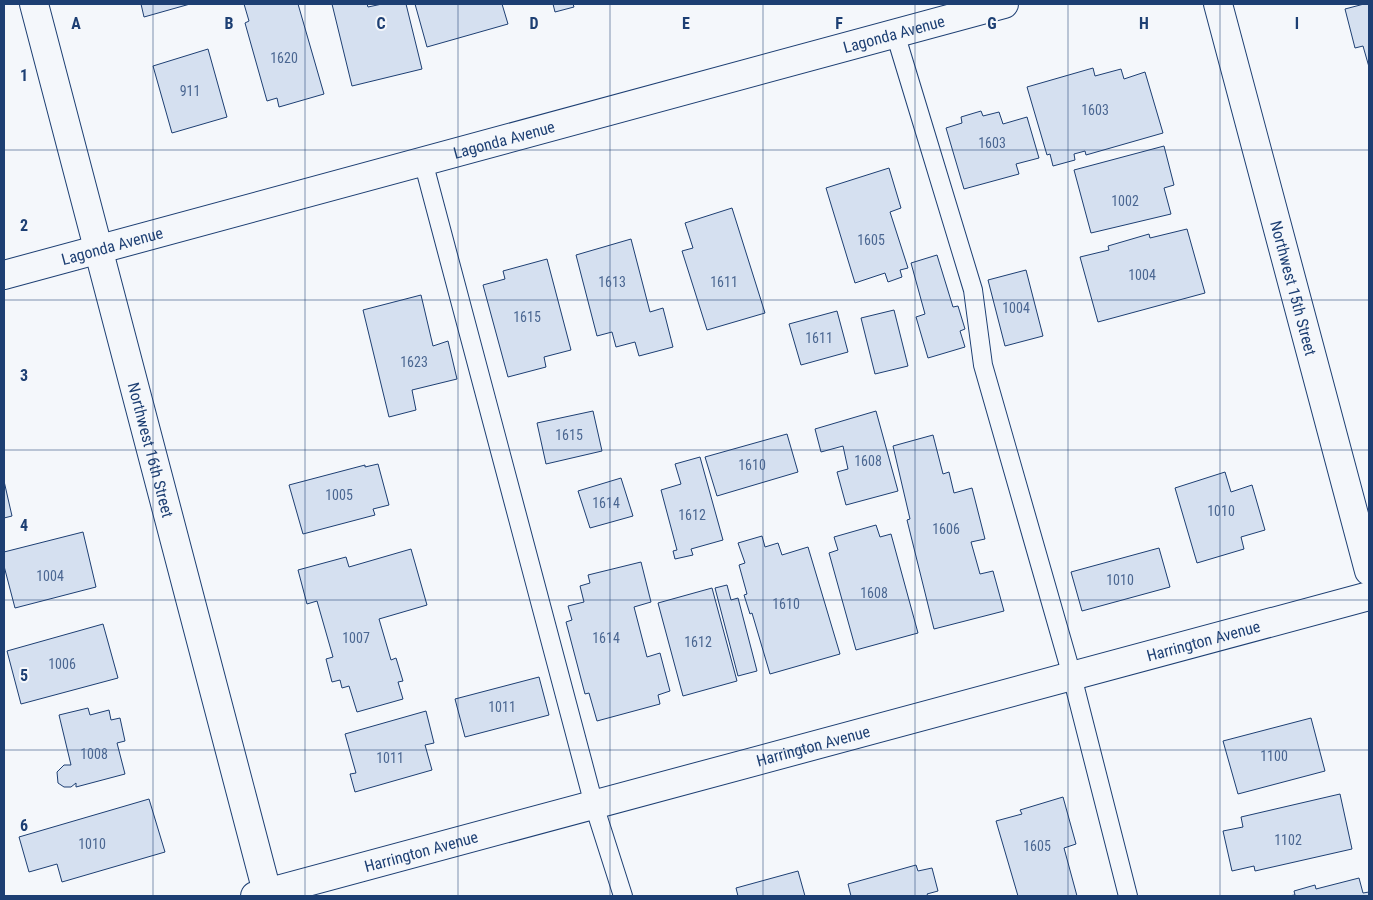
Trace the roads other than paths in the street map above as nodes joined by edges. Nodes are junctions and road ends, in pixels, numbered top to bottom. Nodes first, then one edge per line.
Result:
1 (34, 4) edge
2 (1004, 4) edge
3 (1218, 4) edge
4 (895, 33) junction
5 (423, 161) junction
6 (98, 249) junction
7 (4, 274) edge
8 (1369, 571) edge
9 (1369, 596) edge
10 (1072, 676) junction
11 (594, 805) junction
12 (263, 895) edge
13 (623, 896) edge
14 (1128, 896) edge

1 - 6 street, Northwest 16th Street
2 - 4 street, Lagonda Avenue
3 - 8 street, Northwest 15th Street
4 - 5 street, Lagonda Avenue
4 - 10 lane
5 - 6 street, Lagonda Avenue
5 - 11 lane
6 - 7 street, Lagonda Avenue
6 - 12 street, Northwest 16th Street
9 - 10 street, Harrington Avenue
10 - 11 street, Harrington Avenue
10 - 14 lane
11 - 12 street, Harrington Avenue
11 - 13 lane

